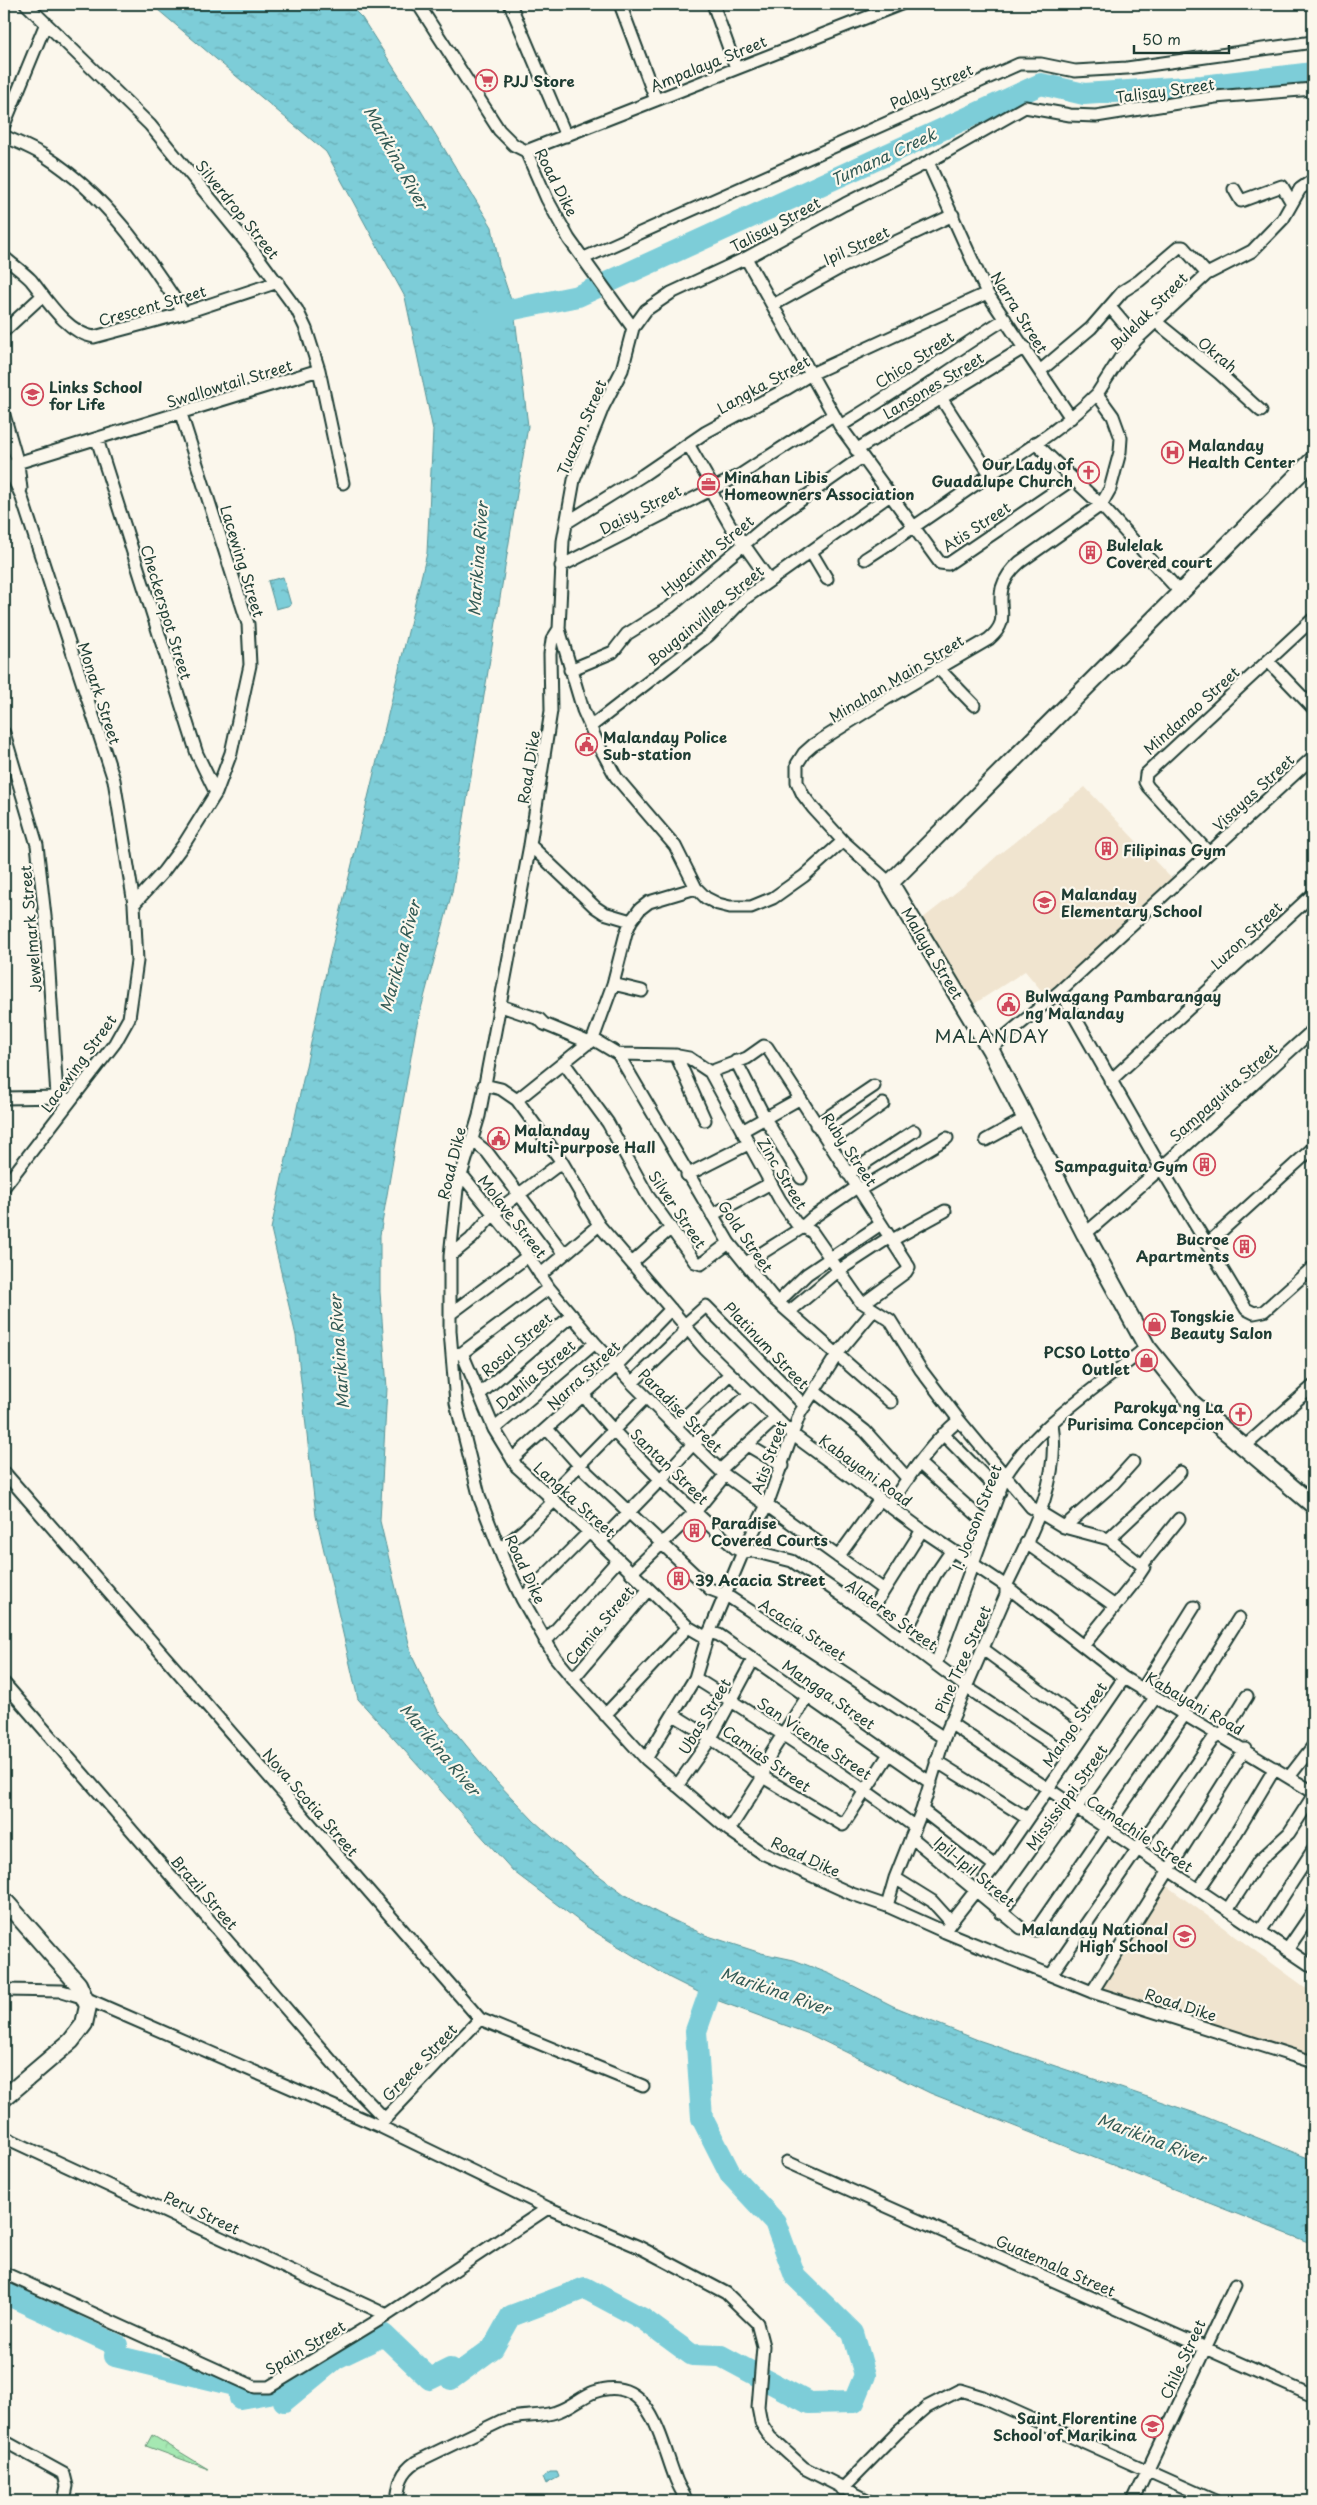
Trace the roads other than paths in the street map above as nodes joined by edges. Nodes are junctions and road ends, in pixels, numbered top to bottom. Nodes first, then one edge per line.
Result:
1 (26, 4) edge
2 (418, 4) edge
3 (510, 4) edge
4 (620, 4) edge
5 (714, 4) edge
6 (901, 4) edge
7 (46, 23) junction
8 (1313, 42) edge
9 (736, 68) junction
10 (1313, 88) edge
11 (656, 100) junction
12 (4, 125) edge
13 (4, 136) edge
14 (566, 136) junction
15 (526, 151) junction
16 (928, 162) junction
17 (1313, 180) edge
18 (1234, 189) dead end
19 (1292, 203) junction
20 (953, 215) junction
21 (4, 257) edge
22 (584, 258) junction
23 (746, 258) junction
24 (1207, 274) junction
25 (278, 282) junction
26 (987, 293) junction
27 (42, 296) junction
28 (772, 305) junction
29 (1110, 307) junction
30 (184, 312) junction
31 (1005, 319) junction
32 (1155, 321) junction
33 (633, 328) junction
34 (4, 331) edge
35 (1137, 338) junction
36 (1025, 347) junction
37 (319, 370) junction
38 (1040, 371) junction
39 (811, 374) junction
40 (1097, 394) junction
41 (941, 398) junction
42 (1261, 411) dead end
43 (181, 414) junction
44 (4, 415) edge
45 (833, 415) junction
46 (1071, 418) junction
47 (840, 426) junction
48 (97, 439) junction
49 (1035, 443) junction
50 (688, 444) junction
51 (859, 453) junction
52 (1313, 460) edge
53 (4, 464) edge
54 (18, 464) junction
55 (990, 474) junction
56 (1073, 479) junction
57 (342, 483) dead end
58 (712, 490) junction
59 (21, 495) junction
60 (890, 495) junction
61 (1101, 505) junction
62 (566, 523) junction
63 (914, 526) junction
64 (744, 543) junction
65 (811, 552) junction
66 (865, 559) dead end
67 (561, 566) junction
68 (827, 579) dead end
69 (769, 580) junction
70 (1181, 592) junction
71 (1313, 619) edge
72 (559, 629) junction
73 (1268, 661) junction
74 (938, 668) junction
75 (570, 670) junction
76 (974, 705) dead end
77 (1313, 708) edge
78 (590, 727) junction
79 (4, 733) edge
80 (1313, 757) edge
81 (216, 792) junction
82 (843, 841) junction
83 (530, 845) junction
84 (1209, 853) junction
85 (890, 883) junction
86 (696, 888) junction
87 (1313, 894) edge
88 (134, 904) junction
89 (631, 921) junction
90 (614, 984) junction
91 (642, 991) dead end
92 (1060, 991) junction
93 (501, 1006) junction
94 (1313, 1030) edge
95 (592, 1041) junction
96 (990, 1049) junction
97 (618, 1054) junction
98 (676, 1055) junction
99 (736, 1061) junction
100 (564, 1063) junction
101 (710, 1072) junction
102 (1110, 1081) junction
103 (484, 1085) junction
104 (874, 1086) dead end
105 (58, 1096) junction
106 (72, 1097) junction
107 (4, 1098) edge
108 (799, 1099) junction
109 (517, 1100) junction
110 (884, 1104) dead end
111 (765, 1118) junction
112 (1026, 1118) junction
113 (705, 1120) dead end
114 (816, 1125) junction
115 (742, 1131) junction
116 (914, 1131) dead end
117 (947, 1138) dead end
118 (472, 1140) junction
119 (986, 1140) dead end
120 (828, 1143) junction
121 (748, 1144) junction
122 (1313, 1148) edge
123 (562, 1162) junction
124 (1161, 1168) junction
125 (848, 1174) junction
126 (462, 1175) junction
127 (687, 1175) junction
128 (801, 1178) dead end
129 (771, 1183) junction
130 (4, 1187) edge
131 (858, 1188) junction
132 (520, 1193) junction
133 (945, 1211) dead end
134 (494, 1213) junction
135 (712, 1215) junction
136 (599, 1224) junction
137 (881, 1224) junction
138 (802, 1226) junction
139 (671, 1228) junction
140 (1085, 1234) junction
141 (891, 1239) junction
142 (729, 1243) junction
143 (1207, 1244) junction
144 (564, 1254) junction
145 (450, 1256) junction
146 (528, 1256) junction
147 (830, 1258) junction
148 (632, 1263) junction
149 (746, 1263) junction
150 (1313, 1267) edge
151 (908, 1270) joint
152 (838, 1271) junction
153 (540, 1275) junction
154 (549, 1288) junction
155 (778, 1302) junction
156 (869, 1307) junction
157 (671, 1309) junction
158 (789, 1312) junction
159 (450, 1314) junction
160 (572, 1315) junction
161 (686, 1327) junction
162 (595, 1343) junction
163 (1147, 1348) junction
164 (838, 1353) junction
165 (457, 1354) junction
166 (616, 1366) junction
167 (729, 1375) junction
168 (632, 1384) junction
169 (1313, 1386) edge
170 (814, 1391) junction
171 (480, 1394) junction
172 (750, 1394) junction
173 (583, 1395) junction
174 (646, 1397) junction
175 (891, 1402) dead end
176 (805, 1406) junction
177 (775, 1419) junction
178 (959, 1420) junction
179 (1052, 1424) junction
180 (675, 1426) junction
181 (494, 1429) junction
182 (547, 1429) junction
183 (612, 1431) junction
184 (792, 1434) junction
185 (943, 1434) junction
186 (693, 1444) junction
187 (749, 1446) junction
188 (1243, 1448) junction
189 (512, 1459) junction
190 (1133, 1462) dead end
191 (918, 1463) junction
192 (580, 1466) junction
193 (783, 1466) junction
194 (4, 1472) edge
195 (723, 1472) junction
196 (1180, 1472) dead end
197 (1005, 1476) junction
198 (662, 1478) junction
199 (908, 1479) junction
200 (1000, 1492) junction
201 (551, 1500) junction
202 (885, 1503) junction
203 (767, 1505) junction
204 (1313, 1505) edge
205 (1041, 1511) junction
206 (628, 1512) junction
207 (694, 1512) junction
208 (1179, 1519) dead end
209 (987, 1524) junction
210 (1064, 1527) junction
211 (922, 1530) junction
212 (589, 1532) junction
213 (1109, 1539) junction
214 (600, 1542) junction
215 (661, 1542) junction
216 (1026, 1543) junction
217 (500, 1549) junction
218 (952, 1550) junction
219 (743, 1552) junction
220 (838, 1557) junction
221 (618, 1560) junction
222 (973, 1563) junction
223 (1143, 1566) junction
224 (631, 1573) junction
225 (1006, 1586) junction
226 (648, 1590) junction
227 (884, 1590) junction
228 (726, 1596) junction
229 (522, 1599) junction
230 (1115, 1606) junction
231 (1194, 1607) dead end
232 (869, 1614) junction
233 (1239, 1618) dead end
234 (688, 1627) junction
235 (708, 1635) junction
236 (902, 1639) junction
237 (545, 1642) junction
238 (1083, 1646) junction
239 (984, 1649) junction
240 (753, 1660) junction
241 (936, 1664) junction
242 (695, 1678) junction
243 (1124, 1678) junction
244 (573, 1679) junction
245 (4, 1683) edge
246 (966, 1687) junction
247 (1142, 1690) junction
248 (1247, 1696) dead end
249 (806, 1697) junction
250 (1155, 1698) junction
251 (732, 1702) junction
252 (1183, 1713) junction
253 (605, 1715) junction
254 (674, 1715) junction
255 (950, 1723) junction
256 (1089, 1727) junction
257 (783, 1734) junction
258 (1220, 1735) junction
259 (712, 1738) junction
260 (944, 1738) junction
261 (1313, 1746) edge
262 (1245, 1750) junction
263 (889, 1754) junction
264 (1069, 1755) junction
265 (646, 1759) junction
266 (936, 1761) junction
267 (1275, 1768) junction
268 (763, 1776) junction
269 (1289, 1777) junction
270 (931, 1783) junction
271 (677, 1786) junction
272 (1048, 1788) junction
273 (866, 1790) junction
274 (1313, 1792) edge
275 (1313, 1796) edge
276 (1077, 1808) junction
277 (922, 1810) junction
278 (1027, 1818) junction
279 (729, 1830) junction
280 (1106, 1830) junction
281 (913, 1832) junction
282 (1136, 1850) junction
283 (1313, 1850) edge
284 (994, 1866) junction
285 (1168, 1870) junction
286 (895, 1878) junction
287 (1198, 1890) junction
288 (975, 1891) junction
289 (4, 1900) edge
290 (887, 1906) junction
291 (1228, 1909) junction
292 (1313, 1912) edge
293 (1001, 1913) junction
294 (948, 1927) junction
295 (1021, 1928) dead end
296 (1036, 1930) dead end
297 (1260, 1932) junction
298 (1287, 1950) junction
299 (1313, 1967) edge
300 (1051, 1975) junction
301 (4, 1990) edge
302 (1092, 1992) junction
303 (85, 1998) junction
304 (480, 2019) junction
305 (1313, 2062) edge
306 (643, 2086) dead end
307 (4, 2098) edge
308 (382, 2122) junction
309 (4, 2136) edge
310 (787, 2162) dead end
311 (548, 2208) junction
312 (4, 2274) edge
313 (1235, 2285) dead end
314 (387, 2316) junction
315 (1204, 2348) junction
316 (1313, 2396) edge
317 (4, 2441) edge
318 (1147, 2470) junction
319 (842, 2489) junction
320 (64, 2501) edge
321 (398, 2501) edge
322 (687, 2501) edge
323 (869, 2501) edge
324 (1133, 2501) edge
325 (1215, 2501) edge

1 - 7 street, Silverdrop Street
2 - 15 street, Road Dike
3 - 14 street
4 - 11 street
5 - 9 street
6 - 9 street, Ampalaya Street
7 - 12 street
7 - 25 street, Silverdrop Street
8 - 22 street, Palay Street
9 - 11 street, Ampalaya Street
10 - 16 street, Talisay Street
11 - 14 street, Ampalaya Street
13 - 30 street
14 - 15 street, Ampalaya Street
15 - 22 street, Road Dike
16 - 20 street, Narra Street
16 - 23 street, Talisay Street
17 - 19 street, Bulelak Street
18 - 19 street
19 - 24 street, Bulelak Street
20 - 26 street, Narra Street
20 - 28 street, Ipil Street
21 - 27 street, Crescent Street
22 - 33 street, Road Dike
23 - 28 street
23 - 33 street, Talisay Street
24 - 29 street
24 - 32 street, Bulelak Street
25 - 30 street, Crescent Street
25 - 37 street, Silverdrop Street
26 - 31 street, Narra Street
26 - 39 street, Langka Street
27 - 30 street, Crescent Street
27 - 34 street
28 - 39 street
29 - 35 street
29 - 38 street
31 - 36 street, Narra Street
31 - 47 street, Chico Street
32 - 35 street, Bulelak Street
32 - 42 street, Okrah
33 - 62 street, Tuazon Street
35 - 40 street, Bulelak Street
36 - 38 street, Narra Street
36 - 41 street, Lansones Street
37 - 43 street, Swallowtail Street
37 - 57 street, Silverdrop Street
38 - 46 street, Narra Street
39 - 45 street
39 - 50 street, Langka Street
40 - 46 street, Bulelak Street
40 - 61 street
41 - 51 street, Lansones Street
41 - 55 street
43 - 48 street, Swallowtail Street
43 - 81 street, Lacewing Street
44 - 54 street, Monark Street
45 - 47 street
45 - 58 street, Daisy Street
46 - 49 street, Bulelak Street
47 - 51 street
48 - 54 street, Swallowtail Street
48 - 81 street, Checkerspot Street
49 - 55 street, Bulelak Street
49 - 56 street
50 - 58 street
50 - 62 street, Langka Street
51 - 60 street
51 - 64 street, Hyacinth Street
52 - 70 street
53 - 54 street, Swallowtail Street
53 - 59 street, Monark Street
54 - 59 street, Monark Street
55 - 63 street, Bulelak Street
56 - 61 street
56 - 63 street, Atis Street
58 - 64 street
58 - 67 street, Daisy Street
59 - 88 street, Monark Street
60 - 63 street
60 - 65 street, Bougainvillea Street
61 - 70 street
61 - 74 street, Minahan Main Street
62 - 67 street, Tuazon Street
63 - 66 street, Bulelak Street
64 - 69 street
64 - 75 street, Hyacinth Street
65 - 68 street
65 - 69 street, Bougainvillea Street
67 - 72 street, Tuazon Street
69 - 78 street, Bougainvillea Street
70 - 85 street
71 - 73 street, Mindanao Street
72 - 75 street
72 - 83 street, Road Dike
73 - 77 street
73 - 84 street, Mindanao Street
74 - 76 street
74 - 82 street, Minahan Main Street
75 - 78 street
78 - 86 street
79 - 105 street, Jewelmark Street
80 - 84 street, Visayas Street
81 - 88 street, Lacewing Street
82 - 85 street, Minahan Main Street
82 - 86 street
83 - 89 street
83 - 93 street, Road Dike
84 - 92 street, Visayas Street
85 - 96 street, Malaya Street
86 - 89 street
87 - 102 street, Luzon Street
88 - 106 street, Lacewing Street
89 - 90 street
90 - 91 street
90 - 95 street
92 - 96 street, Visayas Street
92 - 102 street
93 - 95 street, Zinc Street
93 - 103 street, Road Dike
94 - 124 street, Sampaguita Street
95 - 97 street, Zinc Street
95 - 100 street
96 - 112 street, Malaya Street
97 - 98 street, Zinc Street
97 - 127 street, Gold Street
98 - 101 street, Zinc Street
98 - 113 street
99 - 101 street
99 - 108 street, Ruby Street
99 - 111 street
100 - 109 street
100 - 139 street, Silver Street
101 - 115 street, Zinc Street
102 - 124 street
103 - 109 street, Kabayani Road
103 - 118 street, Road Dike
104 - 114 street
105 - 106 street
105 - 107 street
106 - 130 street, Lacewing Street
108 - 111 street
108 - 114 street, Ruby Street
109 - 123 street, Kabayani Road
110 - 120 street
111 - 115 street
111 - 128 street
112 - 119 street
112 - 140 street, Malaya Street
114 - 120 street, Ruby Street
115 - 121 street, Zinc Street
116 - 125 street
117 - 131 street
118 - 126 street, Road Dike
118 - 132 street
120 - 125 street, Ruby Street
121 - 127 street
121 - 129 street, Zinc Street
122 - 143 street
123 - 132 street
123 - 136 street, Kabayani Road
124 - 140 street, Sampaguita Street
124 - 143 street
125 - 131 street, Ruby Street
126 - 134 street, Molave Street
126 - 145 street, Road Dike
127 - 135 street, Gold Street
129 - 135 street
129 - 138 street, Zinc Street
131 - 137 street, Ruby Street
131 - 138 street
132 - 134 street
132 - 144 street
133 - 141 street
134 - 145 street
134 - 146 street, Molave Street
135 - 142 street, Gold Street
136 - 144 street
136 - 148 street, Kabayani Road
137 - 141 street, Ruby Street
137 - 147 street
138 - 147 street, Zinc Street
138 - 149 street
139 - 142 street, Silver Street
139 - 148 street
140 - 163 street, Malaya Street
141 - 151 street, Ruby Street
141 - 152 street
142 - 149 street, Gold Street
143 - 150 street
144 - 153 street
145 - 159 street, Road Dike
146 - 153 street, Molave Street
146 - 159 street
147 - 152 street, Zinc Street
147 - 155 street
148 - 157 street, Kabayani Road
149 - 155 street, Gold Street
151 - 156 street, Atis Street
152 - 156 street, Zinc Street
152 - 158 street
153 - 154 street, Paradise Street
154 - 160 street, Paradise Street
154 - 165 street
155 - 158 street, Gold Street
156 - 164 street, Atis Street
156 - 178 street, Zinc Street
157 - 161 street, Kabayani Road
157 - 166 street, Narra Street
158 - 164 street, Gold Street
159 - 165 street, Road Dike
160 - 162 street, Paradise Street
160 - 171 street, Rosal Street
161 - 167 street, Kabayani Road
161 - 168 street
161 - 176 street, Platinum Street
162 - 166 street, Paradise Street
162 - 181 street, Dahlia Street
163 - 179 street, I. Jocson Street
163 - 188 street, Malaya Street
164 - 170 street, Atis Street
164 - 175 street, Gold Street
165 - 171 street, Langka Street
165 - 217 street, Road Dike
166 - 168 street, Paradise Street
166 - 173 street, Narra Street
167 - 172 street, Kabayani Road
167 - 180 street
168 - 174 street, Paradise Street
169 - 188 street
170 - 176 street, Atis Street
170 - 199 street
171 - 181 street, Langka Street
172 - 177 street, Kabayani Road
172 - 186 street
173 - 182 street, Narra Street
173 - 183 street, Santan Street
174 - 180 street, Paradise Street
174 - 183 street
176 - 184 street, Atis Street
177 - 184 street, Kabayani Road
177 - 187 street
178 - 185 street
178 - 197 street, Zinc Street
179 - 197 street, I. Jocson Street
179 - 205 street, Pine Tree Street
180 - 186 street, Paradise Street
181 - 189 street, Langka Street
182 - 189 street, Narra Street
182 - 192 street, Acacia Street
183 - 192 street
183 - 198 street, Santan Street
184 - 193 street, Atis Street
184 - 202 street, Kabayani Road
185 - 191 street
185 - 200 street
186 - 195 street, Paradise Street
186 - 198 street
187 - 193 street
187 - 195 street
188 - 204 street, Malaya Street
189 - 201 street, Langka Street
190 - 210 street
191 - 199 street
191 - 209 street
192 - 201 street
192 - 206 street, Acacia Street
193 - 203 street, Atis Street
194 - 304 street, Nova Scotia Street
195 - 203 street, Paradise Street
195 - 207 street
196 - 213 street
197 - 200 street, I. Jocson Street
197 - 205 street, Zinc Street
198 - 206 street
198 - 207 street, Santan Street
199 - 202 street
200 - 209 street, I. Jocson Street
201 - 212 street, Langka Street
201 - 217 street
202 - 211 street, Kabayani Road
202 - 220 street
203 - 219 street, Atis Street
203 - 220 street, Paradise Street
205 - 210 street, Zinc Street
205 - 216 street, Pine Tree Street
206 - 214 street
206 - 215 street, Acacia Street
207 - 215 street
207 - 219 street, Santan Street
208 - 223 street
209 - 222 street, I. Jocson Street
210 - 213 street, Zinc Street
211 - 218 street, Kabayani Road
211 - 227 street
212 - 214 street, Langka Street
212 - 229 street
213 - 223 street
214 - 221 street, Langka Street
215 - 224 street
215 - 228 street, Acacia Street
216 - 225 street, Pine Tree Street
216 - 230 street
217 - 229 street, Road Dike
218 - 222 street, Kabayani Road
218 - 236 street
219 - 228 street, Atis Street
219 - 232 street, Alateres Street
220 - 227 street, Paradise Street
221 - 224 street, Langka Street
221 - 237 street
222 - 225 street, Kabayani Road
222 - 241 street, I. Jocson Street
223 - 230 street
224 - 226 street, Langka Street
225 - 238 street, Kabayani Road
225 - 239 street, Pine Tree Street
226 - 234 street, Langka Street
226 - 244 street, Camia Street
227 - 232 street
228 - 235 street, Atis Street
228 - 260 street, Acacia Street
229 - 237 street, Road Dike
230 - 238 street
231 - 247 street
232 - 236 street, Alateres Street
233 - 252 street
234 - 235 street, Langka Street
234 - 253 street
235 - 240 street, Mangga Street
235 - 242 street, Atis Street
236 - 241 street, Alateres Street
237 - 244 street, Road Dike
238 - 243 street, Kabayani Road
239 - 246 street, Pine Tree Street
239 - 256 street
240 - 249 street, Mangga Street
240 - 251 street, Ubas Street
241 - 246 street, Alateres Street
242 - 251 street, San Vicente Street
242 - 254 street, Atis Street
243 - 247 street, Kabayani Road
243 - 256 street, Mango Street
244 - 253 street, Road Dike
245 - 308 street, Brazil Street
246 - 255 street, Pine Tree Street
246 - 264 street, Alateres Street
247 - 250 street, Kabayani Road
248 - 258 street
249 - 257 street
249 - 263 street, Mangga Street
250 - 252 street, Kabayani Road
250 - 276 street, Mississippi Street
251 - 257 street, San Vicente Street
251 - 259 street, Ubas Street
252 - 258 street, Kabayani Road
252 - 280 street
253 - 265 street, Road Dike
254 - 259 street, Camias Street
254 - 265 street, Atis Street
255 - 260 street, Pine Tree Street
255 - 272 street, Camachile Street
256 - 264 street, Mango Street
257 - 268 street
257 - 273 street, San Vicente Street
258 - 262 street, Kabayani Road
258 - 282 street
259 - 268 street, Camias Street
259 - 271 street, Ubas Street
260 - 266 street, Pine Tree Street
261 - 269 street
262 - 267 street, Kabayani Road
262 - 285 street
263 - 270 street, Mangga Street
263 - 273 street
264 - 272 street, Mango Street
265 - 271 street, Road Dike
266 - 270 street, Pine Tree Street
266 - 278 street
267 - 269 street, Kabayani Road
267 - 287 street
268 - 273 street, Camias Street
268 - 279 street
269 - 274 street, Kabayani Road
270 - 277 street, Pine Tree Street
271 - 279 street, Road Dike
272 - 276 street, Camachile Street
272 - 278 street
273 - 281 street, San Vicente Street
275 - 291 street
276 - 280 street, Camachile Street
276 - 293 street, Mississippi Street
277 - 281 street, Pine Tree Street
277 - 284 street
278 - 284 street
279 - 290 street, Road Dike
280 - 282 street, Camachile Street
280 - 296 street
281 - 286 street, Pine Tree Street
281 - 288 street, Ipil-Ipil Street
282 - 285 street, Camachile Street
282 - 300 street
283 - 297 street
284 - 288 street
285 - 287 street, Camachile Street
285 - 302 street
286 - 290 street, Pine Tree Street
286 - 294 street
287 - 291 street, Camachile Street
288 - 293 street, Ipil-Ipil Street
288 - 294 street
289 - 303 street
290 - 294 street, Road Dike
291 - 297 street, Camachile Street
292 - 298 street
293 - 295 street, Ipil-Ipil Street
294 - 300 street, Road Dike
297 - 298 street, Camachile Street
298 - 299 street, Camachile Street
300 - 302 street, Road Dike
301 - 303 street
302 - 305 street, Road Dike
303 - 307 street
303 - 308 street
304 - 306 street, Nova Scotia Street
304 - 308 street, Greece Street
308 - 311 street
309 - 314 street, Peru Street
310 - 315 street, Guatemala Street
311 - 314 street, Spain Street
311 - 319 street
312 - 314 street, Spain Street
313 - 315 street, Chile Street
315 - 316 street, Guatemala Street
315 - 318 street, Chile Street
317 - 320 street
318 - 319 street
318 - 324 street, Chile Street
318 - 325 street
319 - 323 street
321 - 322 street

